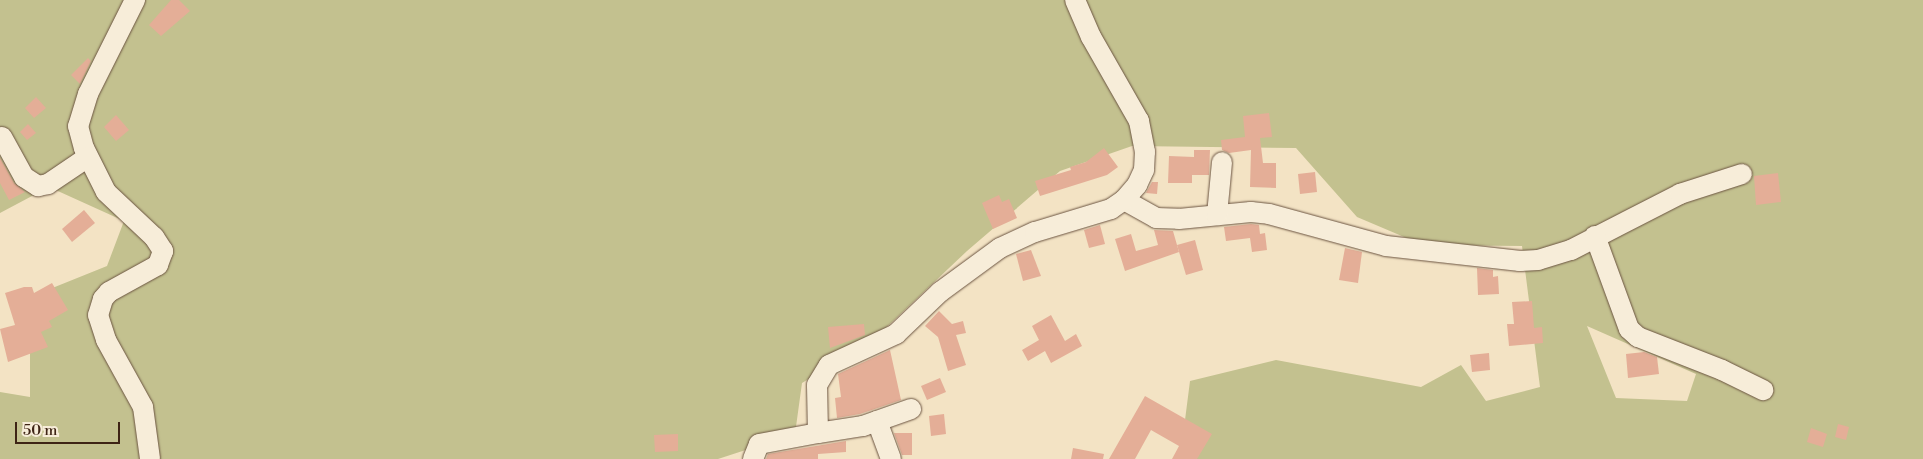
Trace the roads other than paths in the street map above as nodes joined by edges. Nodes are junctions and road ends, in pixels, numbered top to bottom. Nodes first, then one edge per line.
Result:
1 (135, 0) edge
2 (1075, 0) edge
3 (2, 137) dead end
4 (88, 157) junction
5 (1222, 162) dead end
6 (1742, 174) dead end
7 (1124, 200) junction
8 (1217, 215) junction
9 (1595, 236) junction
10 (1763, 390) dead end
11 (911, 409) dead end
12 (877, 421) junction
13 (818, 433) junction
14 (150, 459) edge
15 (753, 459) edge
16 (891, 459) edge

1 - 4 street
2 - 7 street
3 - 4 street
4 - 14 street
5 - 8 street
6 - 9 street
7 - 8 street
7 - 13 street
8 - 9 street
9 - 10 street
11 - 12 street
12 - 13 street
12 - 16 street
13 - 15 street

